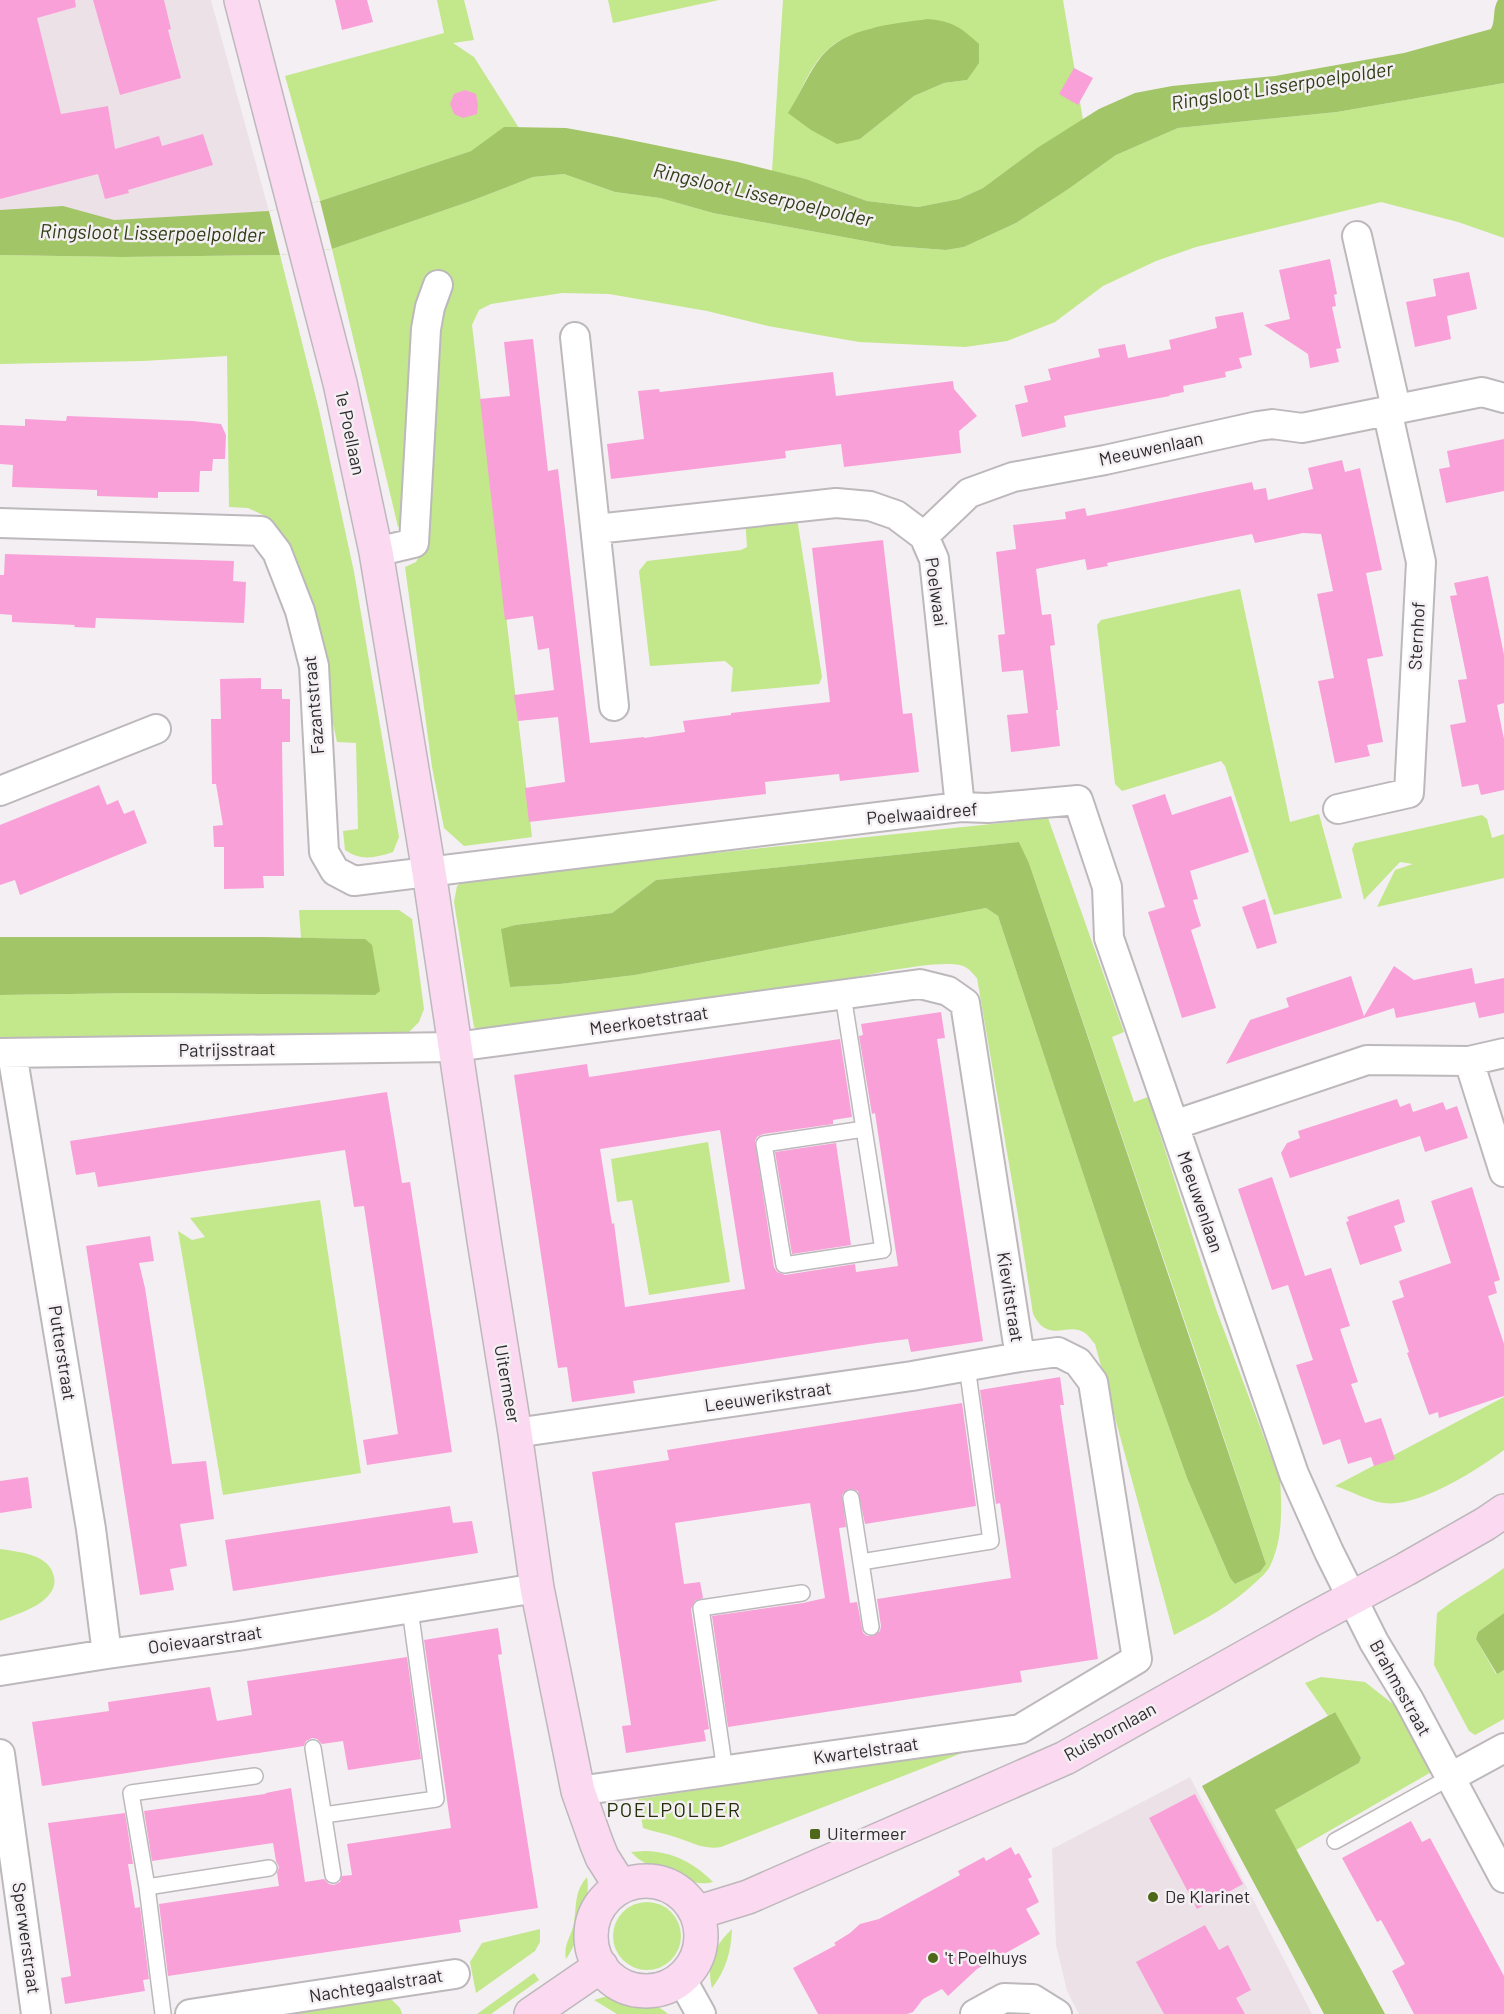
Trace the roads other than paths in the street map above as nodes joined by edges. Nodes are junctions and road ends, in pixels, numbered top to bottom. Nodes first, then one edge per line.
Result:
1 (241, 0) edge
2 (1357, 236) dead end
3 (438, 285) dead end
4 (575, 337) dead end
5 (1504, 398) edge
6 (1391, 409) junction
7 (0, 523) edge
8 (596, 529) junction
9 (924, 536) junction
10 (376, 552) junction
11 (614, 706) dead end
12 (156, 729) dead end
13 (0, 792) edge
14 (960, 807) junction
15 (1338, 809) dead end
16 (429, 872) junction
17 (948, 991) joint
18 (843, 994) junction
19 (454, 1047) junction
20 (6, 1053) edge
21 (1504, 1053) edge
22 (1468, 1061) junction
23 (1174, 1125) junction
24 (864, 1129) junction
25 (1504, 1172) edge
26 (1020, 1357) junction
27 (967, 1366) junction
28 (515, 1433) junction
29 (851, 1498) dead end
30 (1504, 1511) edge
31 (861, 1562) junction
32 (537, 1588) junction
33 (802, 1593) dead end
34 (1352, 1598) junction
35 (410, 1609) junction
36 (870, 1628) dead end
37 (107, 1654) junction
38 (1137, 1659) joint
39 (0, 1671) edge
40 (313, 1748) dead end
41 (1504, 1748) edge
42 (0, 1754) edge
43 (725, 1771) junction
44 (255, 1776) dead end
45 (1449, 1778) junction
46 (578, 1791) junction
47 (324, 1815) junction
48 (1335, 1841) dead end
49 (269, 1868) dead end
50 (333, 1875) dead end
51 (1504, 1878) edge
52 (147, 1887) junction
53 (621, 1887) junction
54 (696, 1913) junction
55 (600, 1966) junction
56 (454, 1974) dead end
57 (681, 1978) junction
58 (36, 2014) edge
59 (163, 2014) edge
60 (190, 2014) edge
61 (531, 2014) edge
62 (701, 2014) edge
63 (975, 2014) edge
64 (1058, 2014) edge

1 - 10 street, 1e Poellaan
2 - 6 street
3 - 10 street
4 - 8 street
5 - 6 street, Meeuwenlaan
6 - 9 street, Meeuwenlaan
6 - 15 street, Sternhof
7 - 16 street, Fazantstraat
8 - 9 street, Poelwaai
8 - 11 street
9 - 14 street, Poelwaai
10 - 16 street, 1e Poellaan
12 - 13 street
14 - 16 street, Poelwaaidreef
14 - 23 street, Poelwaaidreef
16 - 19 street, Uitermeer
17 - 18 street, Meerkoetstraat
17 - 26 street, Kievitstraat
18 - 19 street, Meerkoetstraat
18 - 24 lane
19 - 20 street, Patrijsstraat
19 - 28 street, Uitermeer
20 - 37 street, Putterstraat
21 - 22 street
22 - 23 street
22 - 25 street
23 - 34 street, Meeuwenlaan
24 - 24 lane
26 - 27 street, Leeuwerikstraat
26 - 38 street, Kievitstraat
27 - 28 street, Leeuwerikstraat
27 - 31 lane
28 - 32 street, Uitermeer
29 - 31 lane
30 - 34 street, Ruishornlaan
31 - 36 lane
32 - 35 street, Ooievaarstraat
32 - 46 street, Uitermeer
33 - 43 lane
34 - 45 street, Brahmsstraat
34 - 54 street, Ruishornlaan
35 - 37 street, Ooievaarstraat
35 - 47 lane
37 - 39 street, Ooievaarstraat
38 - 43 street, Kwartelstraat
40 - 47 lane
41 - 45 street
42 - 58 street, Sperwerstraat
43 - 46 street, Kwartelstraat
44 - 52 lane
45 - 48 lane
45 - 51 street, Brahmsstraat
46 - 53 street, Uitermeer
47 - 50 lane
49 - 52 lane
52 - 59 lane
53 - 54 street
53 - 55 street
54 - 57 street
55 - 57 street
55 - 61 street
56 - 60 street, Nachtegaalstraat
57 - 62 street
63 - 64 street

